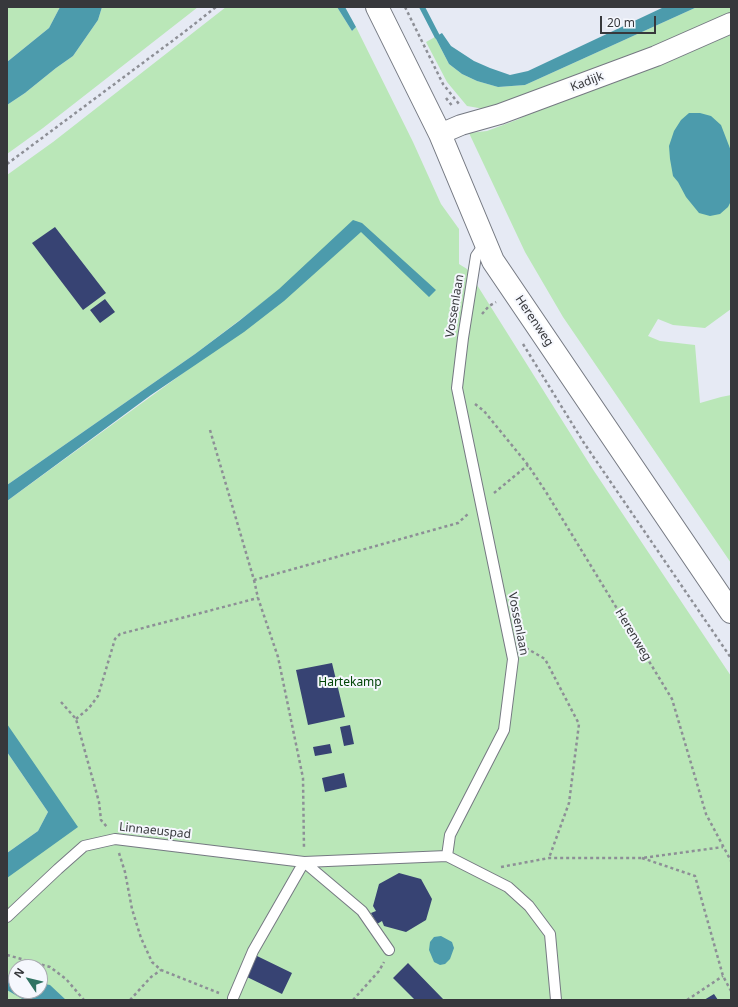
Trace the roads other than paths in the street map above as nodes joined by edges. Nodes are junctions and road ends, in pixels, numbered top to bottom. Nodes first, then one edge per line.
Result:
1 (378, 7) edge
2 (731, 23) edge
3 (440, 134) junction
4 (486, 242) junction
5 (731, 612) edge
6 (447, 856) junction
7 (304, 862) junction
8 (7, 917) edge
9 (389, 950) road end
10 (233, 998) road end
11 (556, 1000) edge

1 - 3 main road, Herenweg
2 - 3 street, Kadijk
3 - 4 main road, Herenweg
4 - 5 main road, Herenweg
4 - 6 lane, Vossenlaan
6 - 7 lane, Linnaeuspad
6 - 11 lane
7 - 8 lane, Linnaeuspad
7 - 9 lane
7 - 10 lane

